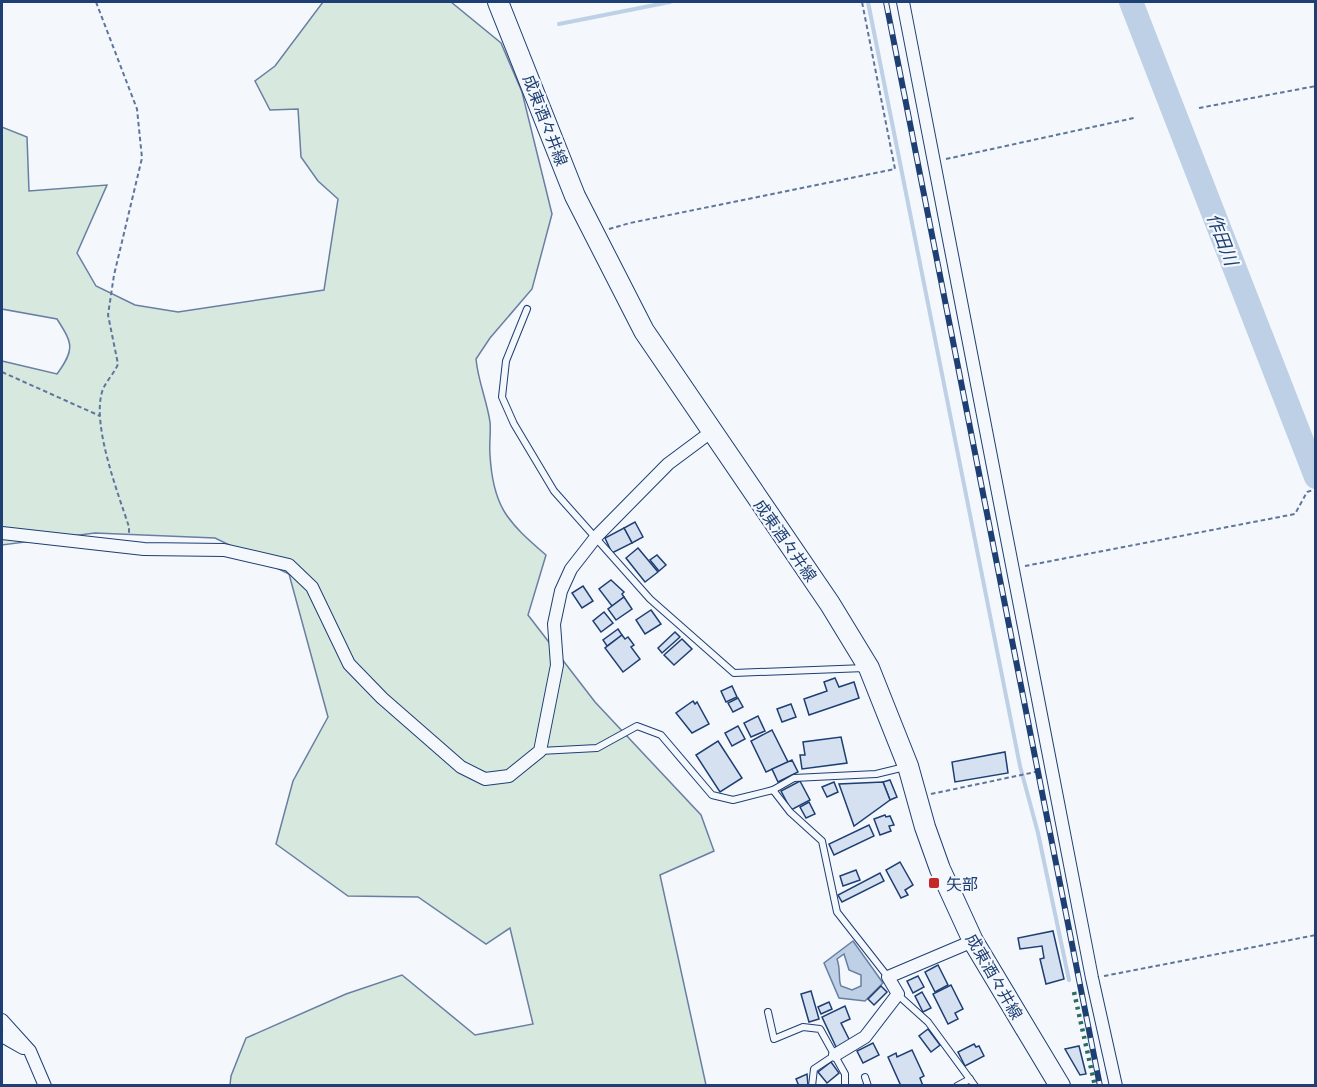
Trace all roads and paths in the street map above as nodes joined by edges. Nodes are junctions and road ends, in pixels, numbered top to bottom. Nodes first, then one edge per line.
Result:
1 (96, 2) edge
2 (498, 2) edge
3 (862, 2) edge
4 (903, 2) edge
5 (1316, 86) edge
6 (1199, 108) dead end
7 (1134, 118) dead end
8 (935, 161) junction
9 (595, 234) junction
10 (527, 309) dead end
11 (2, 372) edge
12 (99, 416) junction
13 (711, 432) junction
14 (1316, 489) edge
15 (2, 533) edge
16 (596, 537) junction
17 (128, 547) junction
18 (1013, 568) junction
19 (869, 668) junction
20 (540, 751) junction
21 (908, 766) junction
22 (1052, 768) junction
23 (774, 790) junction
24 (917, 797) junction
25 (1316, 935) edge
26 (973, 942) junction
27 (888, 977) junction
28 (1092, 978) junction
29 (898, 994) junction
30 (768, 1012) dead end
31 (2, 1020) edge
32 (2, 1036) edge
33 (30, 1051) junction
34 (835, 1054) junction
35 (865, 1077) dead end
36 (970, 1079) junction
37 (1056, 1082) edge
38 (45, 1086) edge
39 (812, 1086) edge
40 (845, 1086) edge
41 (868, 1086) edge
42 (957, 1086) edge
43 (975, 1086) edge
44 (1116, 1086) edge

1 - 12 path
2 - 9 main road, 成東酒々井線
3 - 9 path
4 - 8 street
5 - 6 path
7 - 8 path
8 - 18 street
9 - 13 main road, 成東酒々井線
10 - 16 lane
11 - 12 path
12 - 17 path
13 - 16 street
13 - 19 main road, 成東酒々井線
14 - 18 path
15 - 17 street
16 - 19 lane
16 - 20 street
17 - 20 street
18 - 22 street
19 - 21 main road, 成東酒々井線
20 - 23 lane
21 - 23 lane
21 - 24 main road, 成東酒々井線
22 - 24 path
22 - 28 street
23 - 27 lane
24 - 26 main road, 成東酒々井線
25 - 28 path
26 - 27 street
26 - 37 main road, 成東酒々井線
27 - 29 street
28 - 44 street
29 - 34 street
29 - 36 lane
30 - 34 lane
31 - 33 street
32 - 33 street
33 - 38 street
34 - 39 lane
34 - 40 lane
35 - 41 lane
36 - 42 lane
36 - 43 lane

